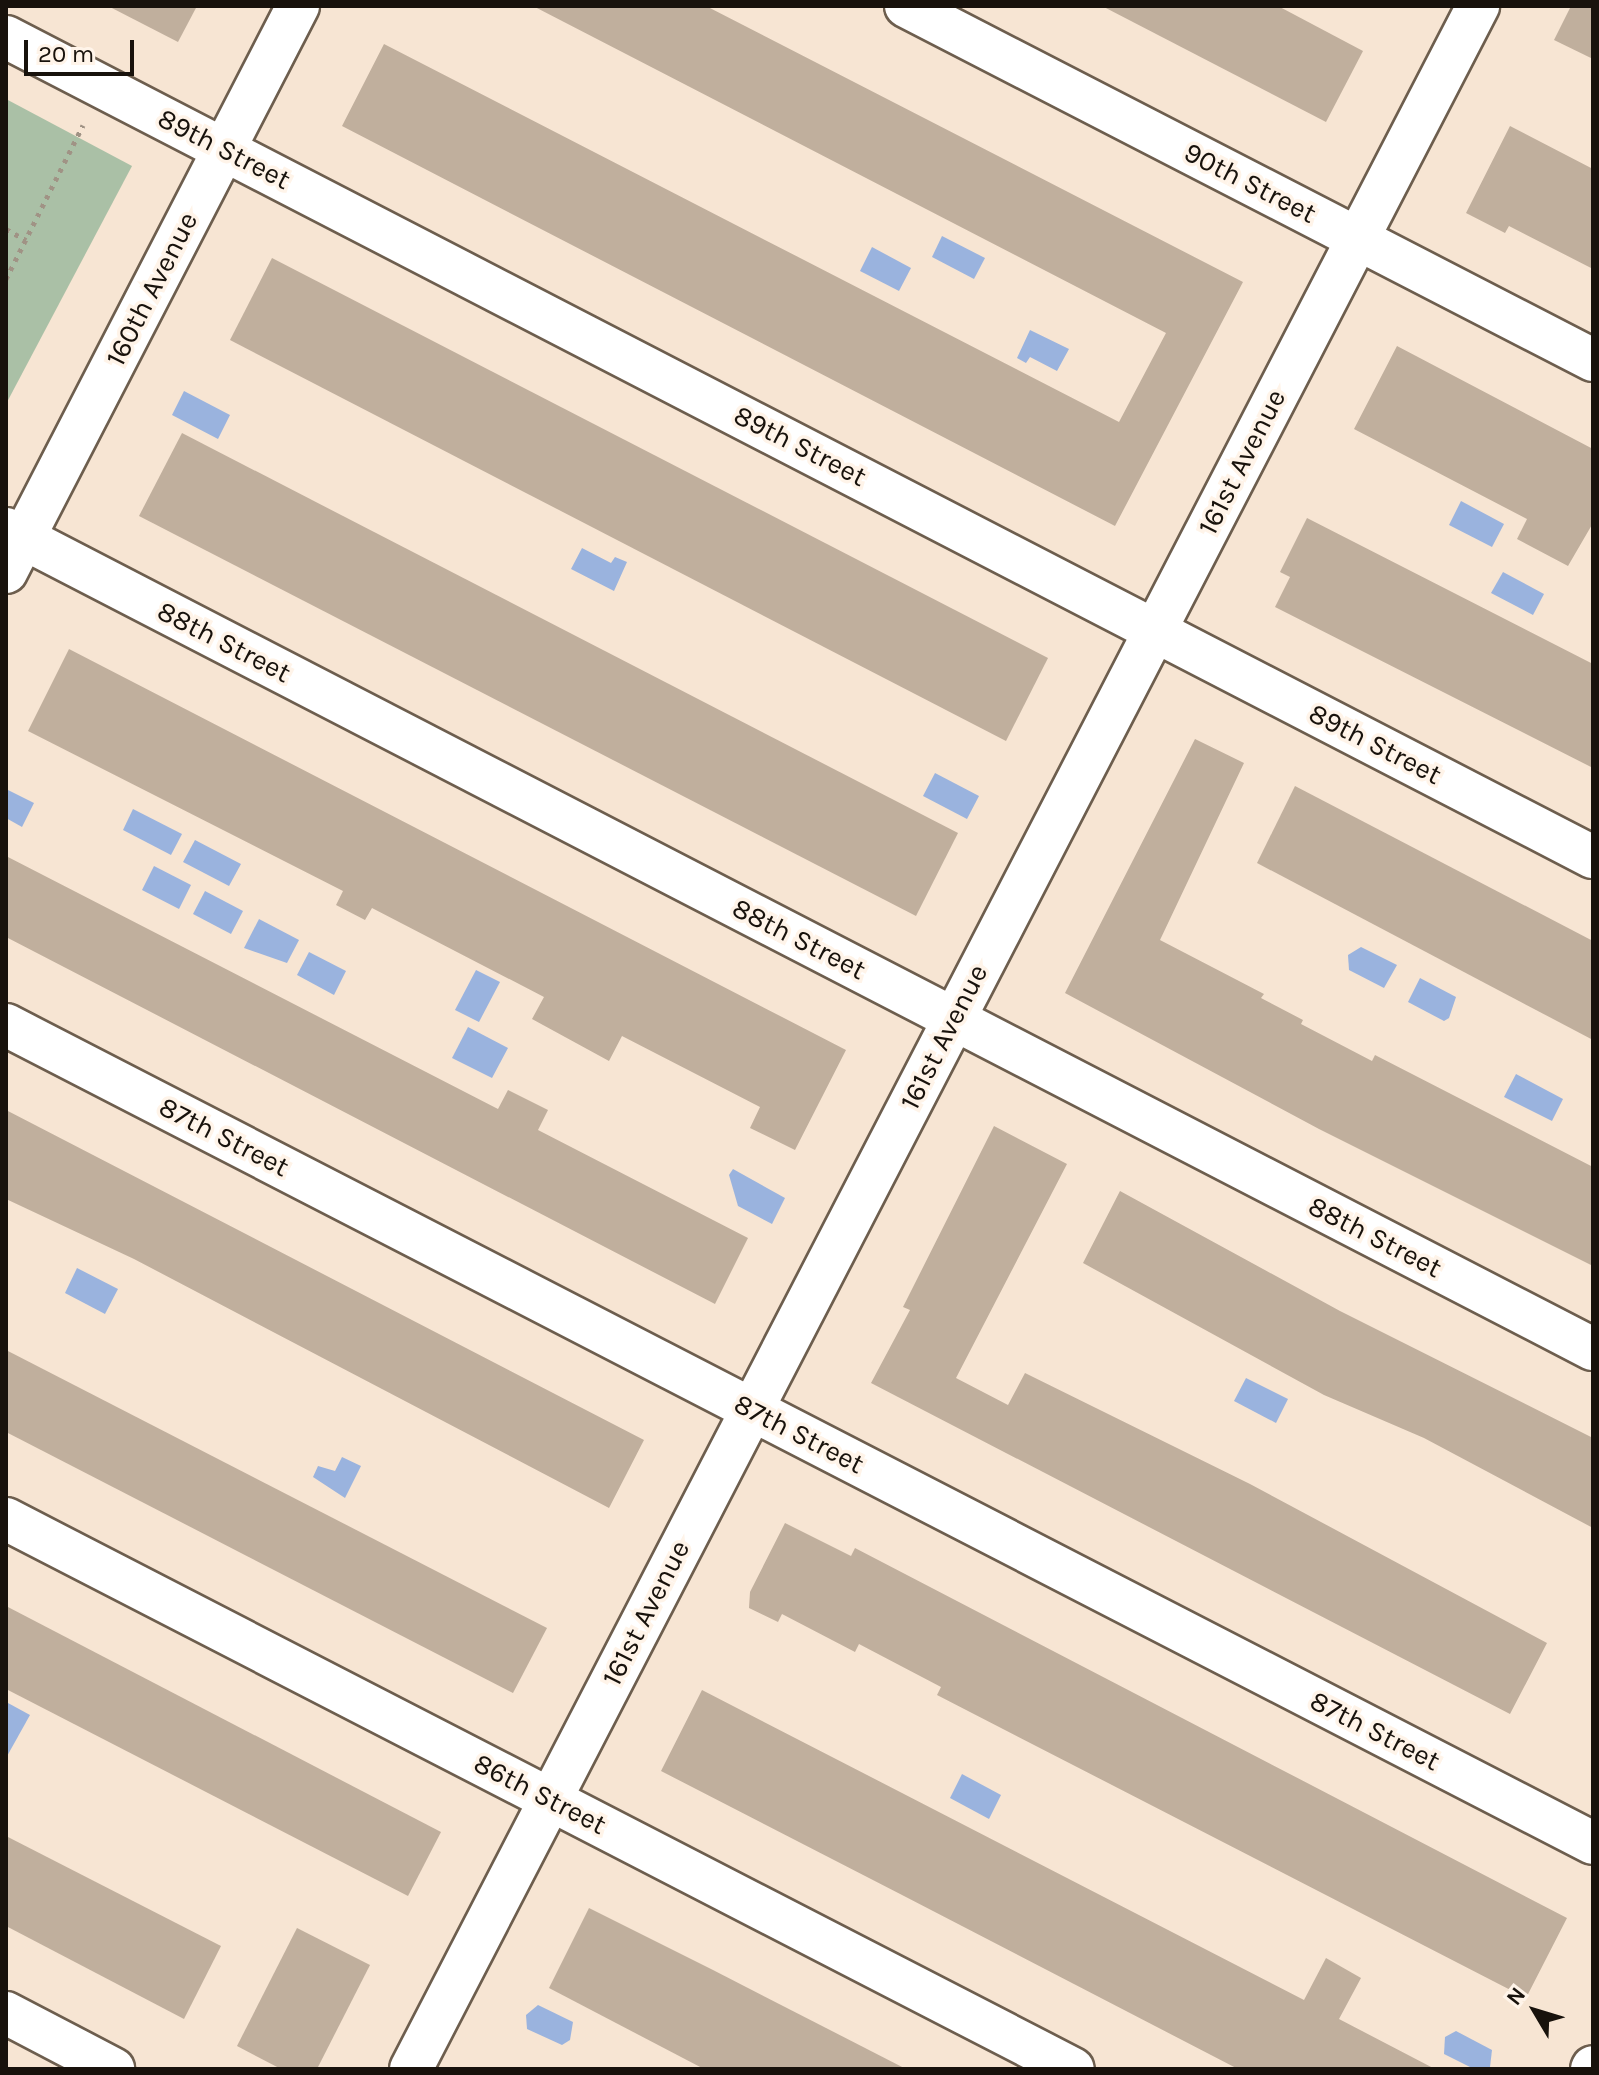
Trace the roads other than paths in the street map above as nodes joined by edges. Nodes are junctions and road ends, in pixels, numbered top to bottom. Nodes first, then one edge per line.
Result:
1 (298, 6) edge
2 (906, 6) edge
3 (1478, 6) edge
4 (6, 37) edge
5 (224, 149) junction
6 (1357, 239) junction
7 (1593, 360) edge
8 (12, 546) edge
9 (1155, 629) junction
10 (1593, 857) edge
11 (953, 1019) junction
12 (6, 1025) edge
13 (1593, 1349) edge
14 (751, 1409) junction
15 (6, 1519) edge
16 (551, 1800) junction
17 (1593, 1843) edge
18 (6, 2013) edge
19 (113, 2069) edge
20 (411, 2069) edge
21 (1073, 2069) edge

1 - 5 street, 160th Avenue
2 - 6 street, 90th Street
3 - 6 street, 161st Avenue
4 - 5 street, 89th Street
5 - 8 street, 160th Avenue
5 - 9 street, 89th Street
6 - 7 street, 90th Street
6 - 9 street, 161st Avenue
8 - 11 street, 88th Street
9 - 10 street, 89th Street
9 - 11 street, 161st Avenue
11 - 13 street, 88th Street
11 - 14 street, 161st Avenue
12 - 14 street, 87th Street
14 - 16 street, 161st Avenue
14 - 17 street, 87th Street
15 - 16 street, 86th Street
16 - 20 street, 161st Avenue
16 - 21 street, 86th Street
18 - 19 street

